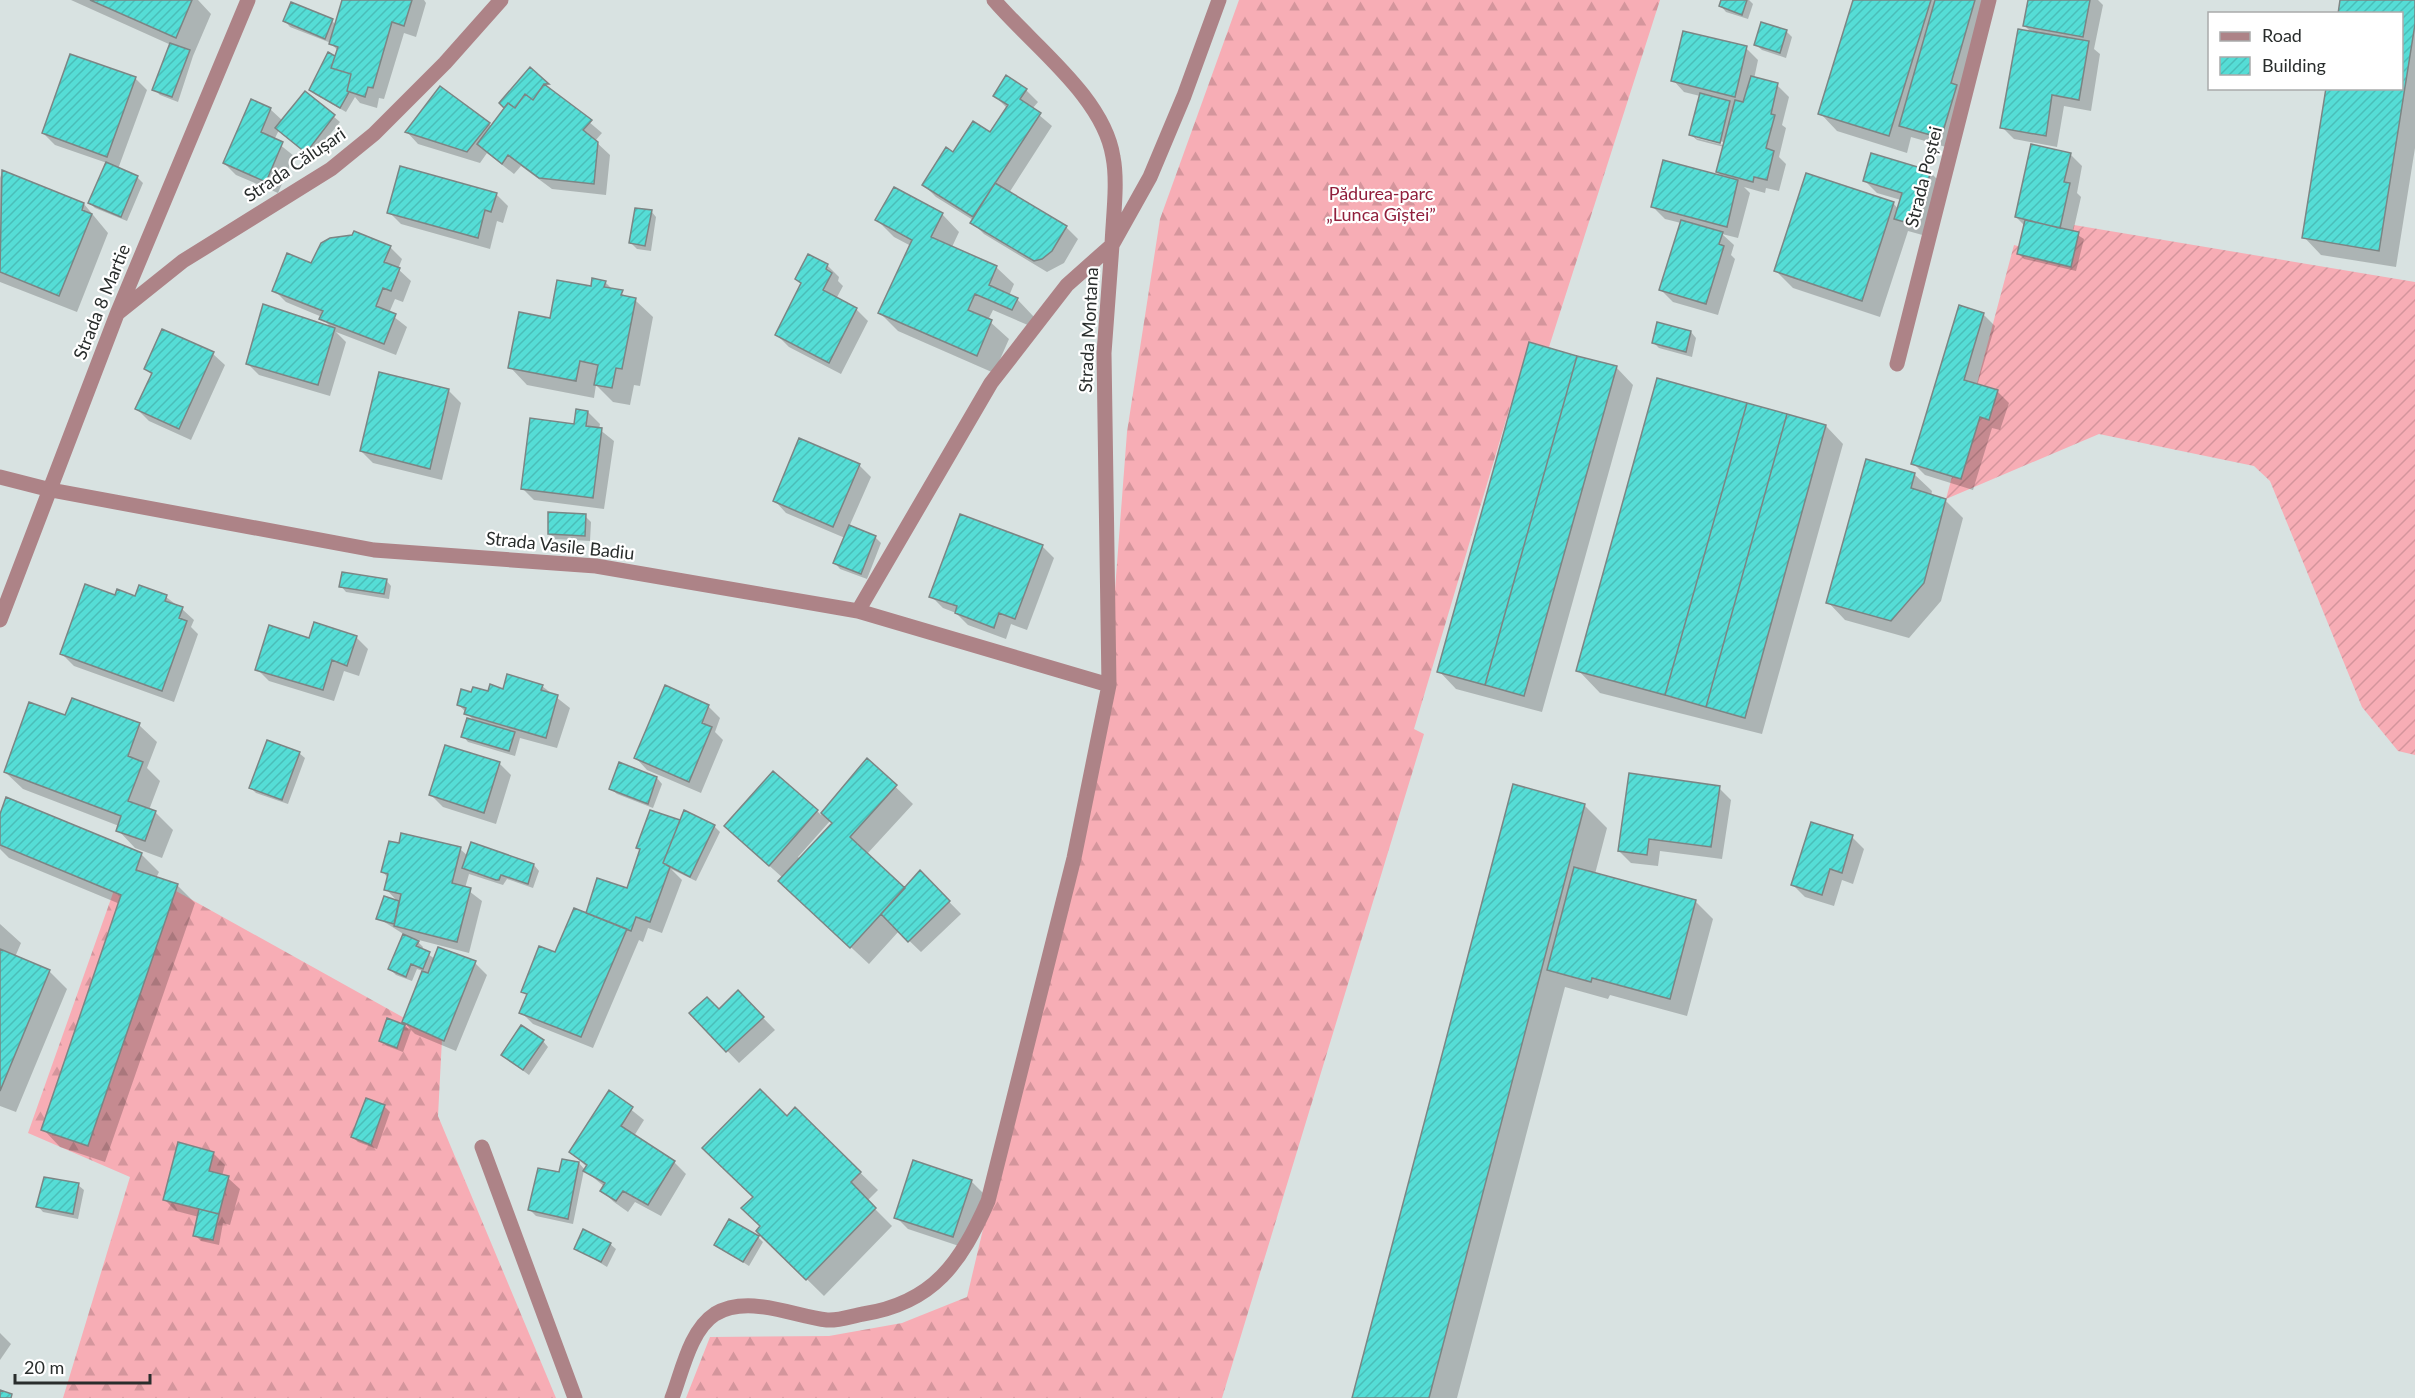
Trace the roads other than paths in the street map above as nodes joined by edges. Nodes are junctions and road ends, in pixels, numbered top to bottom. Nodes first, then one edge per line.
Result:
1 (248, 0) edge
2 (501, 0) edge
3 (994, 0) edge
4 (1219, 0) edge
5 (1989, 0) edge
6 (1112, 244) junction
7 (117, 314) junction
8 (1897, 364) dead end
9 (0, 477) edge
10 (51, 490) junction
11 (858, 611) junction
12 (0, 621) edge
13 (1109, 685) junction
14 (482, 1147) dead end
15 (575, 1398) edge
16 (672, 1398) edge

1 - 7 street, Strada 8 Martie
2 - 7 street, Strada Călușari
3 - 6 street
4 - 6 street, Strada Montana
5 - 8 street, Strada Poștei
6 - 11 street
6 - 13 street, Strada Montana
7 - 10 street, Strada 8 Martie
9 - 10 street, Strada Vasile Badiu
10 - 11 street, Strada Vasile Badiu
10 - 12 street, Strada 8 Martie
11 - 13 street, Strada Vasile Badiu
13 - 16 street, Strada Montana
14 - 15 street

